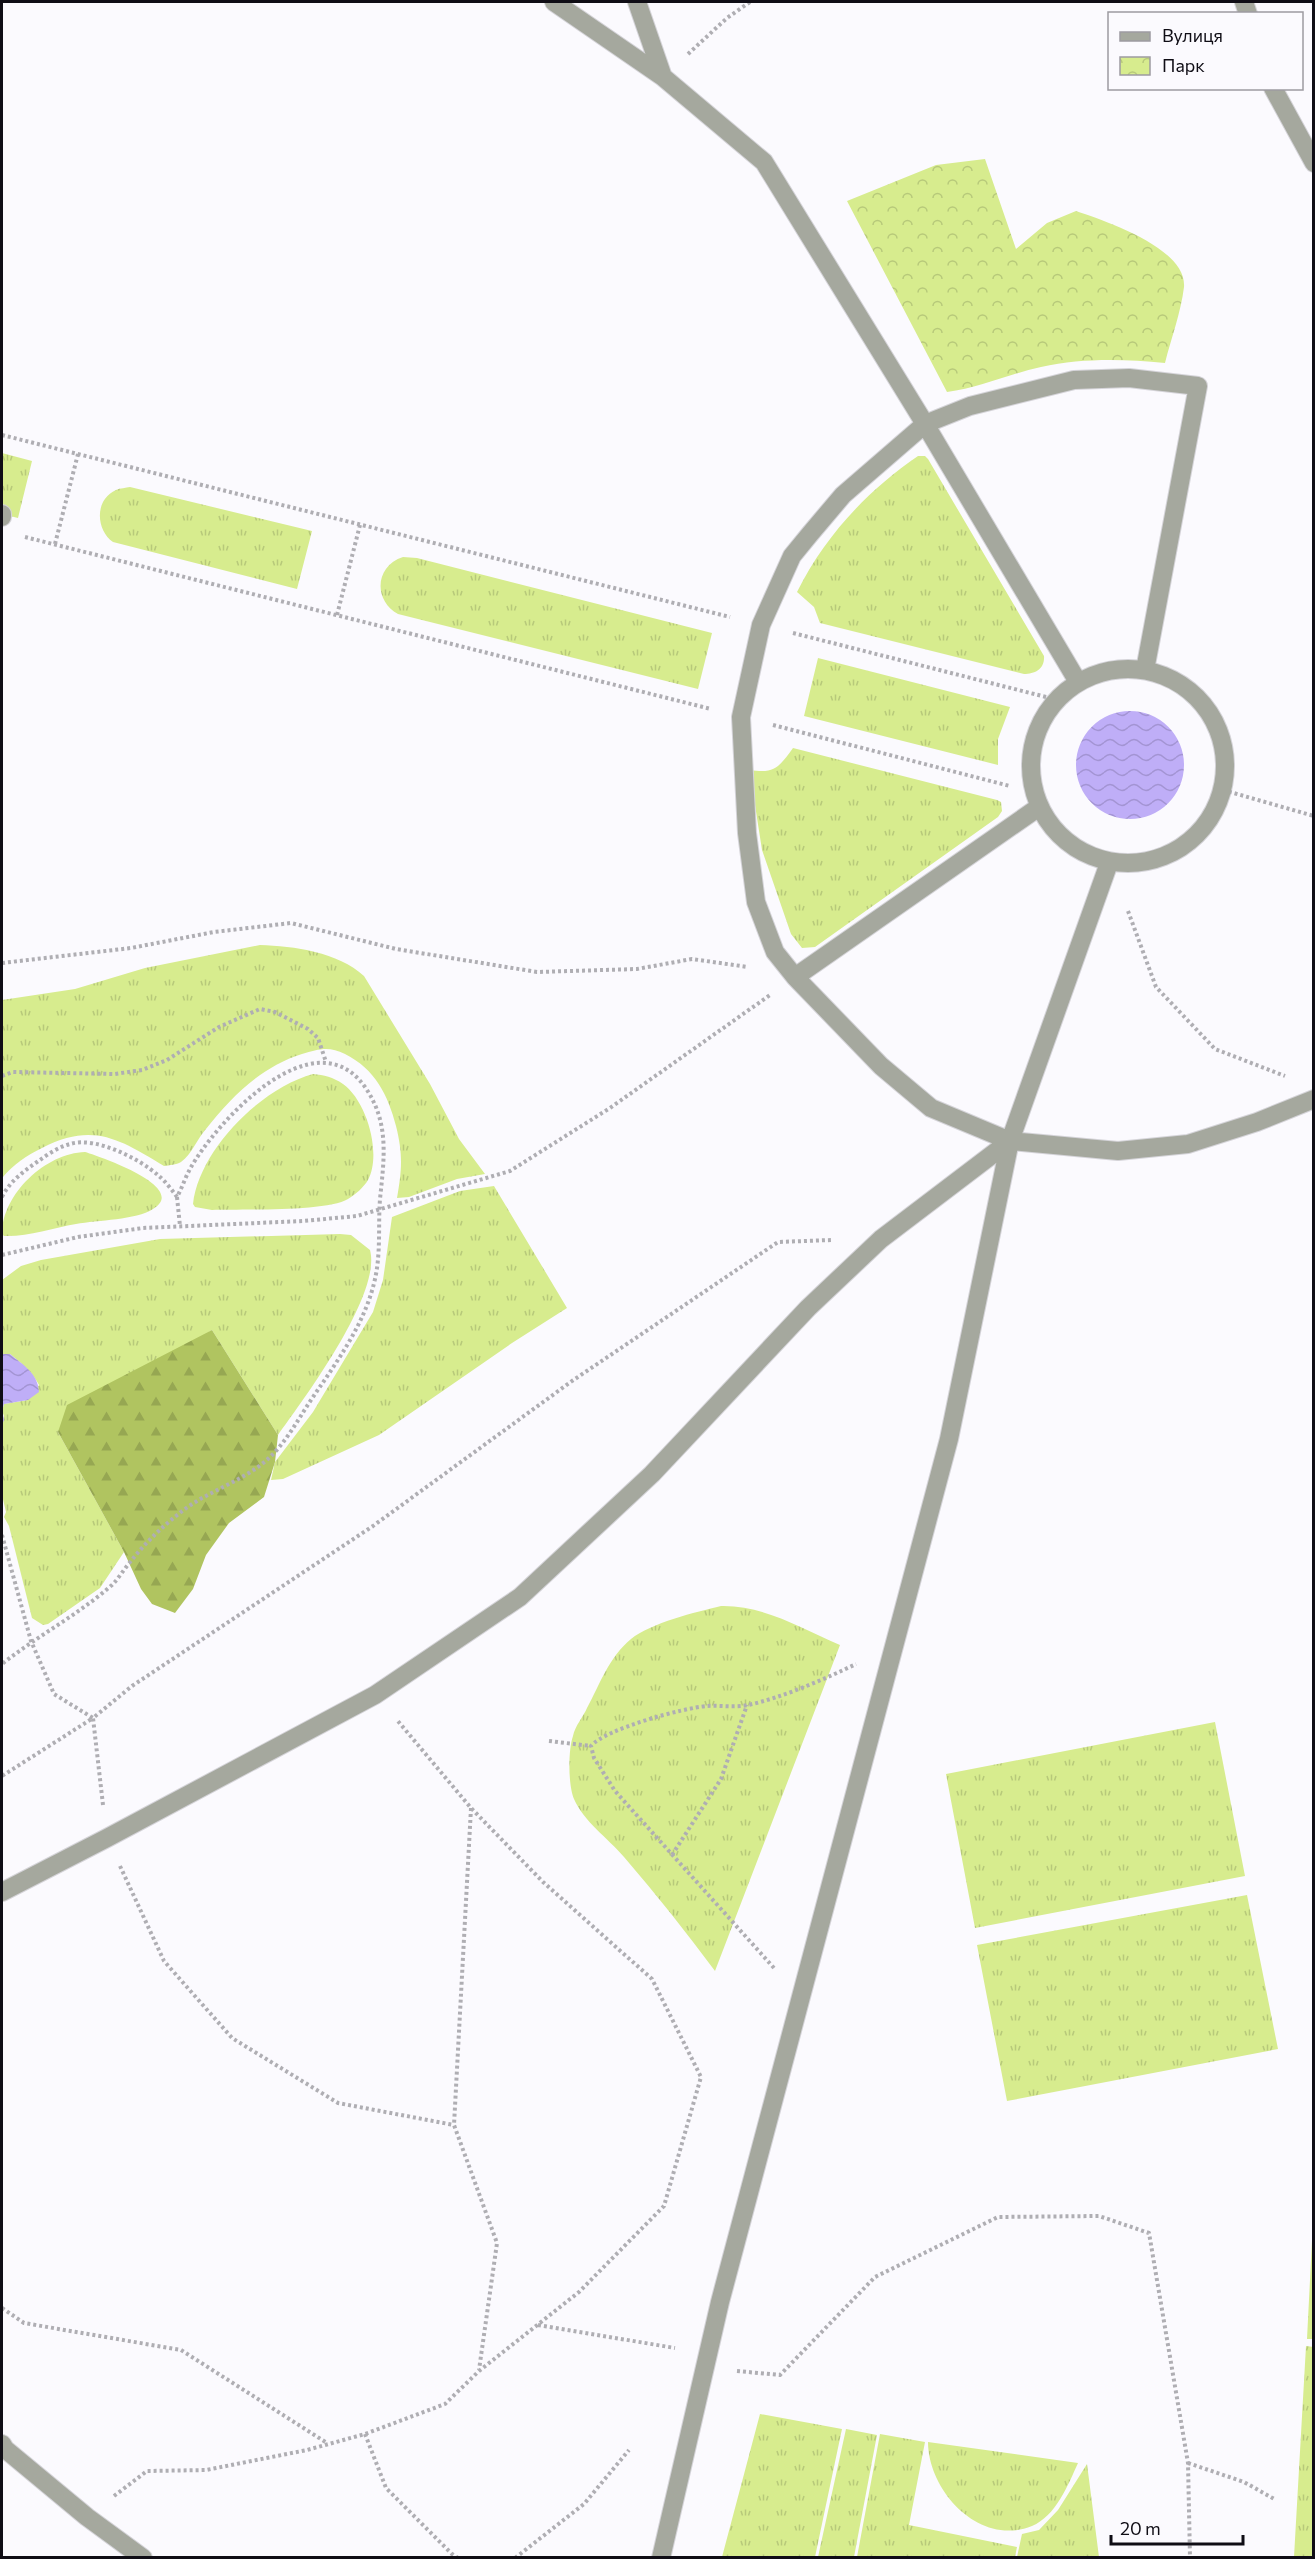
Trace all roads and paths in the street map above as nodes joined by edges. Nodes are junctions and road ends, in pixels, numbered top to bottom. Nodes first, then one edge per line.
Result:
1 (554, 2) edge
2 (637, 2) edge
3 (750, 2) edge
4 (663, 77) junction
5 (1274, 90) edge
6 (1314, 163) edge
7 (925, 424) junction
8 (2, 435) edge
9 (78, 454) junction
10 (360, 525) junction
11 (14, 534) dead end
12 (55, 544) junction
13 (337, 615) junction
14 (761, 625) junction
15 (1145, 670) junction
16 (1078, 682) junction
17 (1057, 700) junction
18 (741, 717) junction
19 (1223, 790) junction
20 (1036, 800) junction
21 (1314, 816) edge
22 (1109, 862) junction
23 (2, 963) edge
24 (795, 977) junction
25 (326, 1062) junction
26 (2, 1076) edge
27 (1292, 1079) dead end
28 (1314, 1099) edge
29 (1010, 1141) junction
30 (2, 1197) edge
31 (177, 1197) junction
32 (379, 1210) junction
33 (180, 1226) junction
34 (881, 1239) junction
35 (2, 1255) edge
36 (2, 1535) edge
37 (31, 1641) junction
38 (894, 1645) junction
39 (2, 1664) edge
40 (375, 1695) junction
41 (747, 1705) junction
42 (93, 1718) junction
43 (549, 1741) dead end
44 (591, 1746) junction
45 (2, 1776) edge
46 (471, 1808) junction
47 (107, 1838) junction
48 (672, 1855) junction
49 (2, 1892) edge
50 (800, 1997) junction
51 (454, 2125) junction
52 (2, 2308) edge
53 (537, 2325) junction
54 (707, 2361) junction
55 (478, 2371) junction
56 (365, 2434) junction
57 (2, 2444) edge
58 (328, 2444) junction
59 (630, 2450) dead end
60 (1188, 2463) junction
61 (1276, 2500) dead end
62 (87, 2517) junction
63 (143, 2558) edge
64 (458, 2558) edge
65 (515, 2558) edge
66 (661, 2558) edge
67 (1190, 2558) edge

1 - 4 street
2 - 4 street
3 - 4 path
4 - 7 street
5 - 6 street
7 - 14 street
7 - 15 street
7 - 16 street
8 - 9 path
9 - 10 path
9 - 12 path
10 - 13 path
10 - 14 path
11 - 12 path
12 - 13 path
13 - 18 path
14 - 17 path
14 - 18 street
15 - 16 street
15 - 19 street
16 - 17 street
17 - 20 street
18 - 20 path
18 - 24 street
19 - 21 path
19 - 22 street
20 - 22 street
20 - 24 street
22 - 27 path
22 - 29 street
23 - 24 path
24 - 29 street
24 - 32 path
25 - 26 path
25 - 31 path
25 - 32 path
28 - 29 street
29 - 34 street
29 - 38 street
30 - 31 path
31 - 33 path
32 - 33 path
32 - 37 path
33 - 35 path
34 - 40 street
34 - 42 path
36 - 37 path
37 - 39 path
37 - 42 path
38 - 41 path
38 - 50 street
40 - 46 path
40 - 47 street
41 - 44 path
41 - 48 path
42 - 45 path
42 - 47 path
43 - 44 path
44 - 48 path
46 - 51 path
46 - 53 path
47 - 49 street
47 - 51 path
48 - 50 path
50 - 54 street
51 - 55 path
52 - 58 path
53 - 54 path
53 - 55 path
54 - 60 path
54 - 66 street
55 - 56 path
56 - 58 path
56 - 64 path
57 - 62 street
58 - 62 path
59 - 65 path
60 - 61 path
60 - 67 path
62 - 63 street

